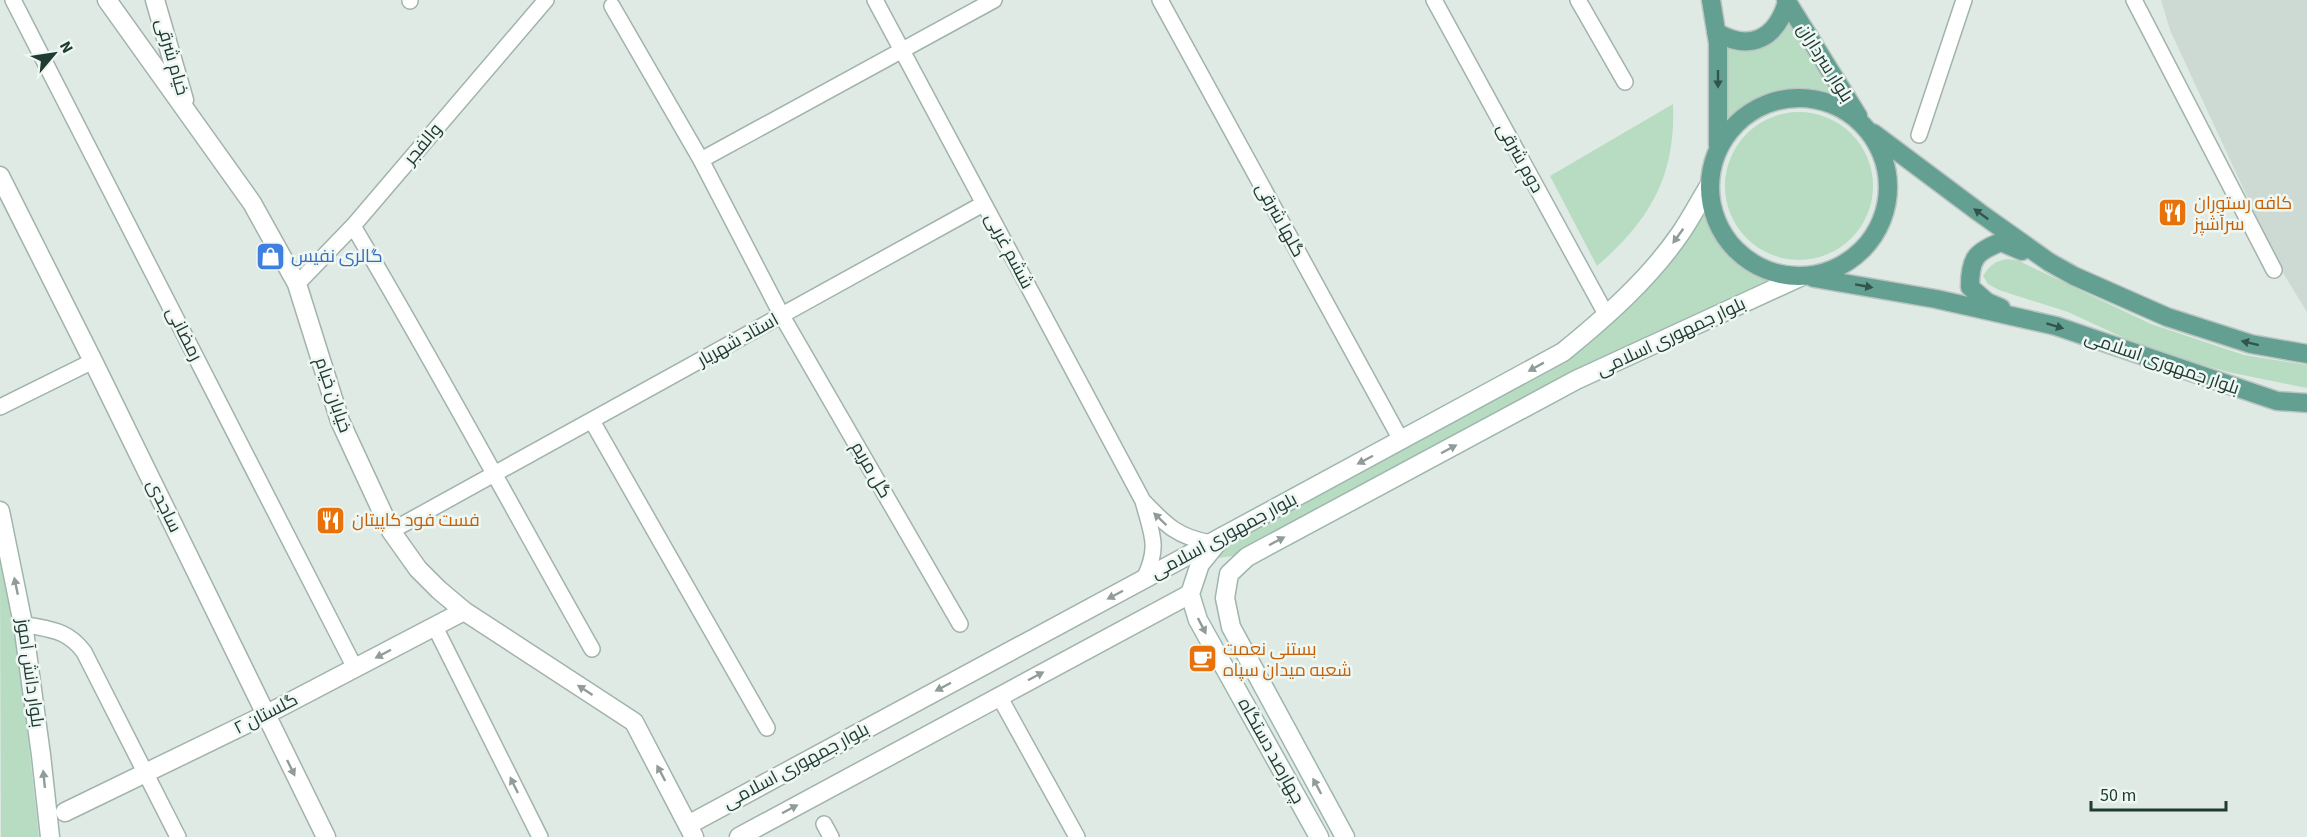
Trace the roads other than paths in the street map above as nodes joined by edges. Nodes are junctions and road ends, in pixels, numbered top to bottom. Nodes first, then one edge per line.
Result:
1 (13, 0) edge
2 (107, 0) edge
3 (155, 0) edge
4 (546, 0) edge
5 (875, 0) edge
6 (994, 0) edge
7 (1160, 0) edge
8 (1434, 0) edge
9 (1578, 0) edge
10 (1711, 0) edge
11 (1964, 0) edge
12 (2134, 0) edge
13 (1787, 1) edge
14 (612, 6) dead end
15 (1716, 32) junction
16 (901, 51) junction
17 (1625, 82) dead end
18 (188, 113) junction
19 (1866, 127) junction
20 (1919, 135) dead end
21 (1718, 146) junction
22 (701, 160) junction
23 (0, 176) edge
24 (1709, 186) junction
25 (984, 204) junction
26 (352, 226) junction
27 (2049, 262) junction
28 (2274, 270) dead end
29 (1803, 277) junction
30 (297, 284) junction
31 (782, 316) junction
32 (1607, 316) junction
33 (2024, 318) junction
34 (2307, 354) edge
35 (93, 361) junction
36 (2307, 403) edge
37 (0, 406) edge
38 (592, 421) junction
39 (1401, 440) junction
40 (493, 475) junction
41 (1143, 501) junction
42 (0, 511) edge
43 (391, 531) junction
44 (1216, 540) junction
45 (1229, 574) joint
46 (1144, 579) junction
47 (1190, 594) junction
48 (464, 611) junction
49 (23, 624) junction
50 (960, 624) dead end
51 (435, 627) junction
52 (592, 649) dead end
53 (355, 668) junction
54 (999, 696) junction
55 (265, 715) junction
56 (767, 728) dead end
57 (146, 773) junction
58 (65, 812) dead end
59 (691, 831) edge
60 (50, 837) edge
61 (178, 837) edge
62 (326, 837) edge
63 (540, 837) edge
64 (739, 837) edge
65 (1077, 837) edge
66 (1319, 837) edge
67 (1345, 837) edge

1 - 53 street, رمضانی
2 - 18 street, خیابان خیام
3 - 18 street, خیام شرقی
4 - 26 street, والفجر
5 - 16 street, ششم غربی
6 - 16 street
7 - 39 street, گلها شرقی
8 - 32 street, دوم شرقی
9 - 17 street
10 - 15 main road
11 - 20 street
12 - 28 street
13 - 15 main road
13 - 19 main road, بلوار سرداران
14 - 22 street, گل مریم
15 -> 21 main road
16 - 22 street
16 - 25 street, ششم غربی
18 - 30 street, خیابان خیام
19 - 21 main road
27 -> 19 main road
19 - 29 main road
21 - 24 main road
22 - 31 street, گل مریم
23 - 35 street, ساجدی
24 - 29 main road
24 -> 32 street, بلوار جمهوری اسلامی
25 - 31 street, استاد شهریار
25 - 41 street, ششم غربی
26 - 30 street, والفجر
26 - 40 street
27 - 33 main road
34 -> 27 main road
29 -> 33 main road, بلوار جمهوری اسلامی
45 -> 29 street, بلوار جمهوری اسلامی
30 - 43 street, خیابان خیام
31 - 38 street, استاد شهریار
31 - 50 street, گل مریم
32 -> 39 street, بلوار جمهوری اسلامی
33 -> 36 main road, بلوار جمهوری اسلامی
35 - 37 street
35 - 55 street, ساجدی
38 - 40 street, استاد شهریار
38 - 56 street
39 -> 44 street, بلوار جمهوری اسلامی
40 - 43 street, استاد شهریار
40 - 52 street
44 -> 41 street
41 - 46 street
49 -> 42 street, بلوار دانش آموز
43 - 48 street, خیابان خیام
44 - 46 street, بلوار جمهوری اسلامی
44 - 47 street
67 -> 45 street, چهارصد دستگاه
46 -> 59 street, بلوار جمهوری اسلامی
54 -> 47 street, بلوار جمهوری اسلامی
47 -> 66 street, چهارصد دستگاه
48 - 51 street, گلستان ۲
59 -> 48 street, خیابان خیام
49 - 57 street
60 -> 49 street, بلوار دانش آموز
51 -> 53 street, گلستان ۲
63 -> 51 street
53 - 55 street, گلستان ۲
64 -> 54 street, بلوار جمهوری اسلامی
54 - 65 street
55 - 57 street, گلستان ۲
55 -> 62 street, ساجدی
57 - 58 street, گلستان ۲
57 - 61 street

